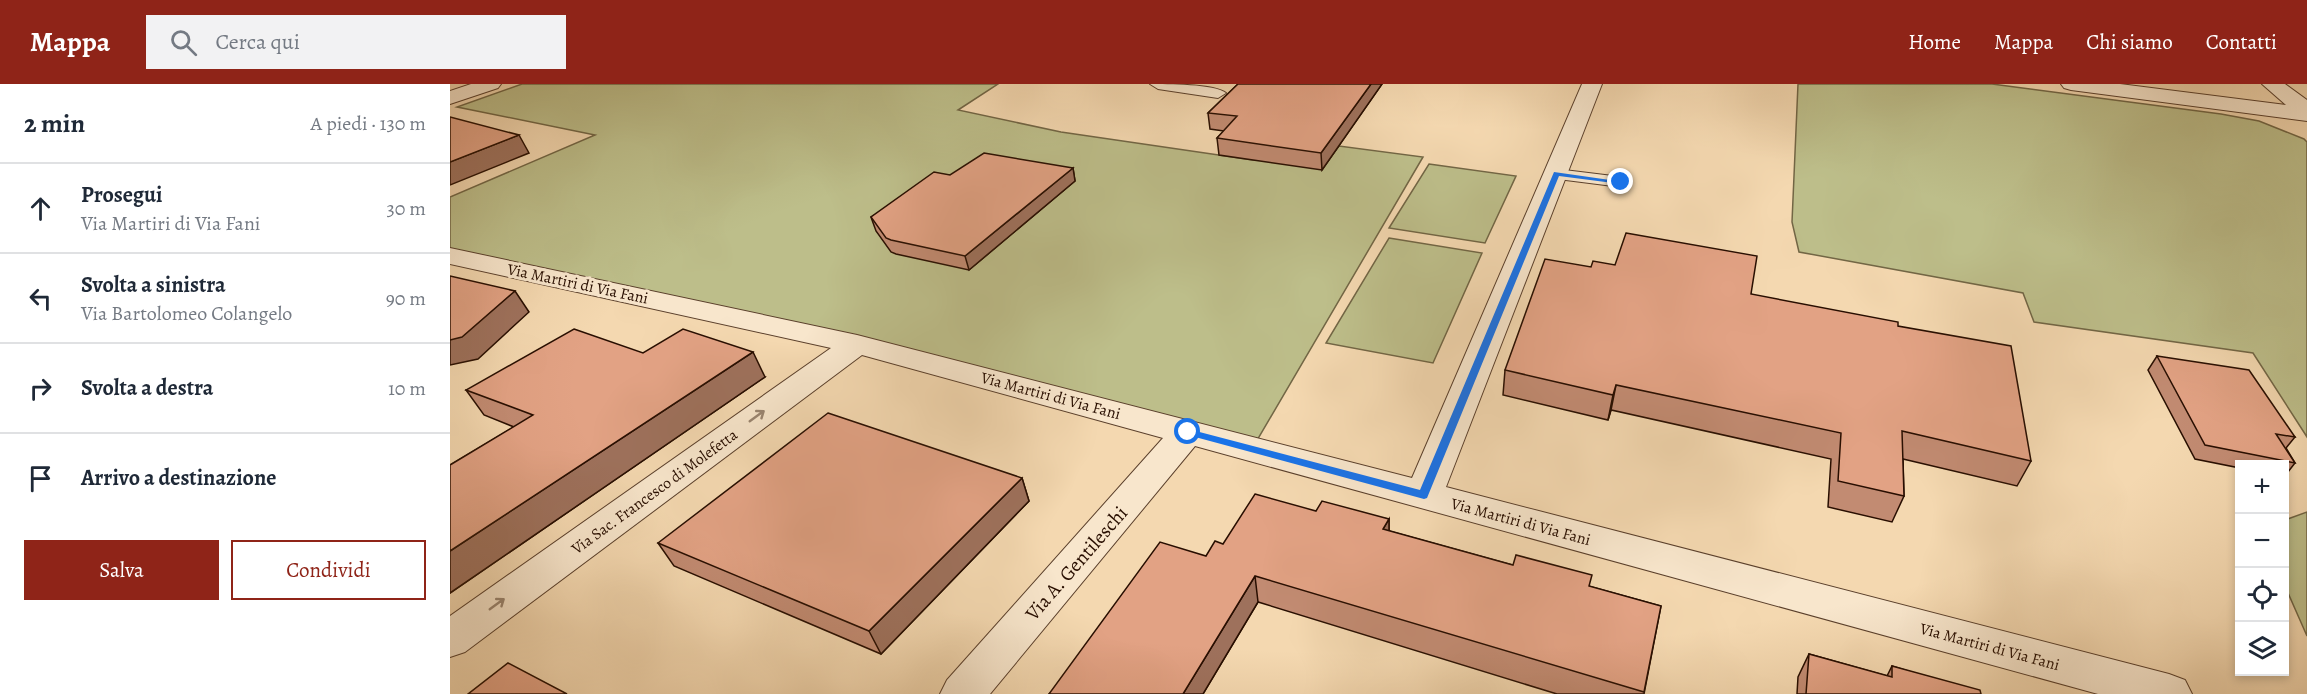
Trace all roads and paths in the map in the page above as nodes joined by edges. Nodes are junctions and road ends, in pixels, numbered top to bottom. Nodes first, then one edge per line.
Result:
1 (1158, 84) edge
2 (1592, 84) edge
3 (2071, 84) edge
4 (2272, 84) edge
5 (450, 85) edge
6 (482, 87) edge
7 (1218, 93) dead end
8 (450, 98) edge
9 (2307, 112) edge
10 (1557, 174) junction
11 (1621, 182) dead end
12 (450, 256) edge
13 (857, 344) junction
14 (1188, 432) junction
15 (1424, 495) junction
16 (450, 639) edge
17 (963, 694) edge
18 (2169, 694) edge

1 - 7 lane
2 - 10 street
3 - 9 street
4 - 9 street
5 - 6 street
6 - 8 street
10 - 11 lane
10 - 15 street
12 - 13 street, Via Martiri di Via Fani
13 - 14 street, Via Martiri di Via Fani
16 -> 13 street, Via Sac. Francesco di Molefetta
14 - 15 street, Via Martiri di Via Fani
14 - 17 street, Via A. Gentileschi
15 - 18 street, Via Martiri di Via Fani

